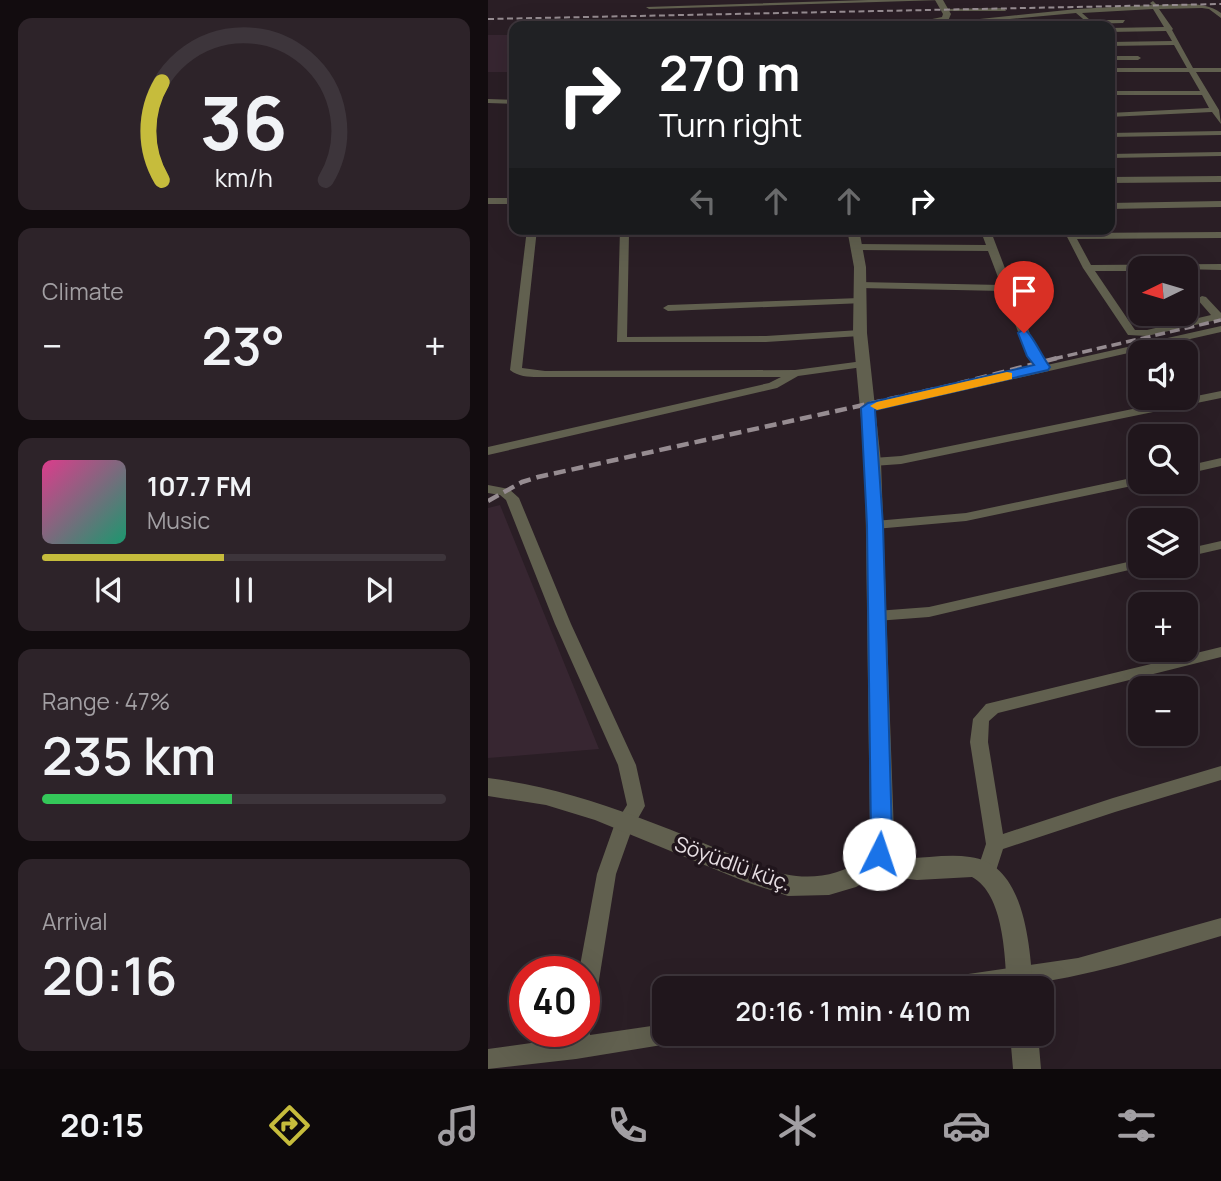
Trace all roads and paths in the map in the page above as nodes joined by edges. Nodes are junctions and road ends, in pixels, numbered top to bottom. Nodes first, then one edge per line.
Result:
1 (939, 0) edge
2 (1150, 0) edge
3 (1199, 3) edge
4 (649, 7) dead end
5 (1155, 7) junction
6 (1104, 8) junction
7 (1077, 11) junction
8 (945, 15) junction
9 (1221, 16) edge
10 (923, 21) edge
11 (952, 21) edge
12 (984, 21) edge
13 (1088, 21) edge
14 (1115, 22) edge
15 (1123, 22) dead end
16 (1169, 29) junction
17 (1115, 30) edge
18 (1177, 43) junction
19 (1115, 44) edge
20 (1115, 58) edge
21 (1138, 58) dead end
22 (1192, 69) junction
23 (1221, 69) edge
24 (1115, 70) edge
25 (1115, 93) edge
26 (1204, 93) junction
27 (509, 102) edge
28 (490, 104) edge
29 (1215, 110) junction
30 (1115, 115) edge
31 (1221, 122) edge
32 (1221, 133) edge
33 (1115, 135) edge
34 (1221, 154) edge
35 (1115, 156) edge
36 (1221, 178) edge
37 (1115, 180) edge
38 (488, 201) edge
39 (509, 201) edge
40 (1221, 204) edge
41 (1115, 206) edge
42 (1115, 233) edge
43 (1221, 234) edge
44 (531, 235) edge
45 (625, 235) edge
46 (988, 235) edge
47 (1069, 235) edge
48 (855, 238) edge
49 (993, 248) junction
50 (1221, 267) edge
51 (1088, 268) junction
52 (1008, 288) junction
53 (860, 293) junction
54 (1202, 299) dead end
55 (668, 308) dead end
56 (1219, 316) edge
57 (1221, 330) edge
58 (860, 333) junction
59 (863, 364) junction
60 (1043, 367) junction
61 (795, 373) junction
62 (1221, 394) edge
63 (868, 408) junction
64 (488, 451) edge
65 (872, 462) junction
66 (1221, 462) edge
67 (1198, 467) edge
68 (1128, 483) edge
69 (488, 489) edge
70 (875, 525) junction
71 (1221, 545) edge
72 (1198, 550) edge
73 (1128, 566) edge
74 (876, 617) junction
75 (1221, 652) edge
76 (1221, 773) edge
77 (488, 788) edge
78 (624, 822) junction
79 (995, 844) junction
80 (874, 865) junction
81 (987, 871) junction
82 (1221, 927) edge
83 (592, 956) edge
84 (1019, 976) edge
85 (1043, 976) edge
86 (652, 1035) edge
87 (600, 1039) edge
88 (1025, 1046) edge
89 (553, 1047) edge
90 (497, 1063) edge
91 (1027, 1069) edge

1 - 4 street
1 - 8 street
2 - 5 street
3 - 5 street
3 - 9 street
5 - 6 street
5 - 16 street
6 - 7 street
6 - 8 street
7 - 12 street
7 - 13 street
8 - 10 street
8 - 11 street
14 - 15 street
16 - 17 street
16 - 18 street
18 - 19 street
18 - 22 street
20 - 21 street
22 - 23 street
22 - 24 street
22 - 26 street
25 - 26 street
26 - 29 street
27 - 28 street
29 - 30 street
29 - 31 street
32 - 33 street
34 - 35 street
36 - 37 street
38 - 39 street
40 - 41 street
42 - 43 street
44 - 61 street
45 - 58 street
46 - 49 street
47 - 51 street
48 - 49 street
48 - 53 street
49 - 52 street
50 - 51 street
51 - 56 street
52 - 53 street
52 - 60 street
53 - 55 street
53 - 58 street
54 - 56 street
57 - 60 street
58 - 59 street
59 - 61 street
59 - 63 street
60 - 63 street
61 - 64 street
62 - 65 street
63 - 65 street
65 - 70 street
66 - 67 street
68 - 70 street
69 - 78 street
70 - 74 street
71 - 72 street
73 - 74 street
74 - 80 street
75 - 79 street
76 - 79 street
77 - 78 street, Söyüdlü küç.
78 - 80 street, Söyüdlü küç.
78 - 83 street
79 - 81 street
80 - 81 street
81 - 84 street
82 - 85 street
86 - 87 street
88 - 91 street
89 - 90 street

